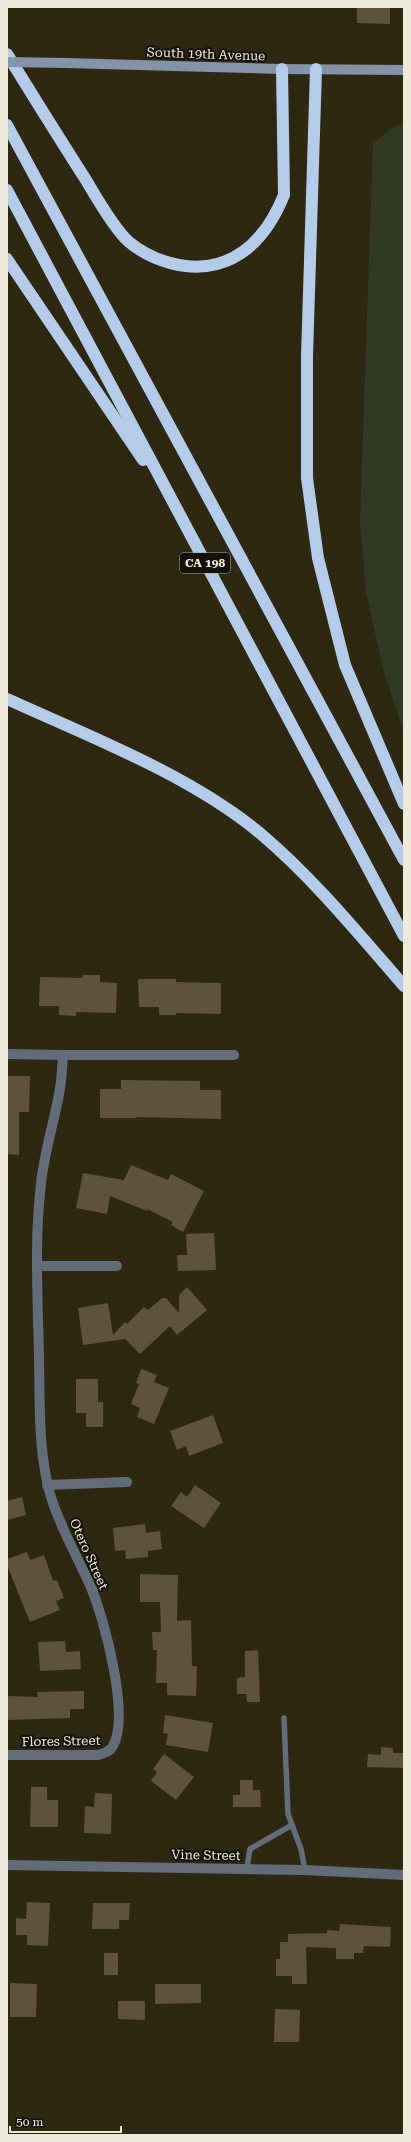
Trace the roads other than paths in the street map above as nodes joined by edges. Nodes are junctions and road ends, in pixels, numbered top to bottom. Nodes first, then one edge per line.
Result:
1 (7, 54) edge
2 (7, 62) edge
3 (282, 69) junction
4 (316, 69) junction
5 (404, 70) edge
6 (7, 125) edge
7 (7, 190) edge
8 (7, 259) edge
9 (179, 514) junction
10 (7, 699) edge
11 (404, 804) edge
12 (404, 860) edge
13 (404, 936) edge
14 (404, 986) edge
15 (7, 1054) edge
16 (62, 1055) junction
17 (234, 1055) dead end
18 (37, 1266) junction
19 (117, 1266) dead end
20 (127, 1482) dead end
21 (47, 1484) junction
22 (284, 1718) dead end
23 (113, 1747) joint
24 (7, 1755) edge
25 (292, 1825) junction
26 (7, 1865) edge
27 (246, 1868) junction
28 (305, 1870) junction
29 (404, 1874) edge

1 - 3 highway
2 - 3 main road, South 19th Avenue, bridge
3 - 4 main road, South 19th Avenue
4 - 5 main road, South 19th Avenue
4 - 11 highway
6 - 12 highway, CA 198
7 - 9 highway, CA 198
8 - 9 highway, CA 198
9 - 13 highway, CA 198
10 - 14 highway
15 - 16 street
16 - 17 street
16 - 18 street, Otero Street
18 - 19 street
18 - 21 street, Otero Street
20 - 21 street
21 - 23 street, Otero Street
22 - 25 lane
23 - 24 street, Flores Street
25 - 27 lane
25 - 28 lane
26 - 27 street, Vine Street
27 - 28 street, Vine Street
28 - 29 street, Vine Street

